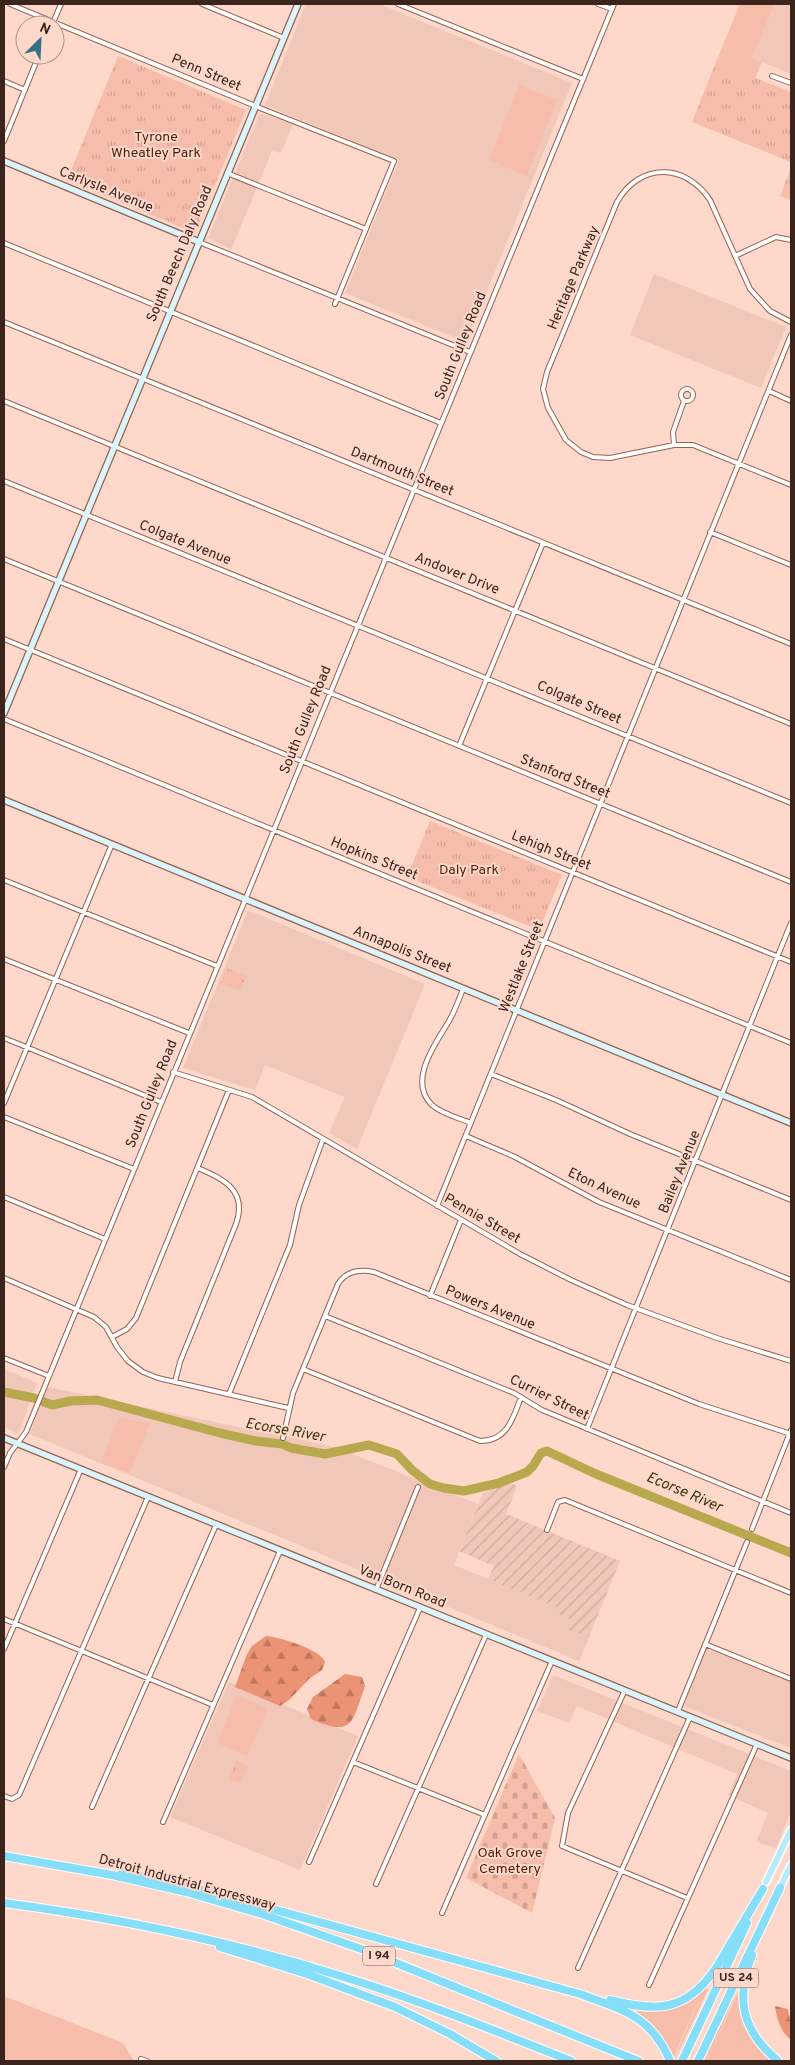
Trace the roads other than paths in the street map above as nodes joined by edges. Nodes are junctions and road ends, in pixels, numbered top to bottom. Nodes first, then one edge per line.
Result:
1 (10, 4) edge
2 (202, 4) edge
3 (298, 4) edge
4 (398, 4) edge
5 (598, 4) edge
6 (614, 4) edge
7 (612, 9) junction
8 (35, 15) edge
9 (65, 28) edge
10 (284, 38) junction
11 (35, 65) edge
12 (772, 76) dead end
13 (583, 78) junction
14 (4, 81) edge
15 (791, 83) edge
16 (25, 90) junction
17 (255, 106) junction
18 (4, 141) edge
19 (4, 161) edge
20 (227, 173) junction
21 (366, 229) junction
22 (791, 240) edge
23 (199, 242) junction
24 (4, 243) edge
25 (735, 256) junction
26 (337, 298) junction
27 (335, 304) dead end
28 (170, 312) junction
29 (4, 322) edge
30 (791, 322) edge
31 (791, 335) edge
32 (470, 352) junction
33 (142, 378) junction
34 (769, 391) junction
35 (4, 401) edge
36 (684, 401) dead end
37 (791, 401) edge
38 (441, 422) junction
39 (674, 445) junction
40 (114, 447) junction
41 (739, 463) junction
42 (4, 480) edge
43 (791, 485) edge
44 (414, 489) junction
45 (86, 514) junction
46 (710, 532) junction
47 (543, 543) junction
48 (386, 557) junction
49 (4, 559) edge
50 (791, 565) edge
51 (58, 582) junction
52 (683, 600) junction
53 (515, 610) junction
54 (358, 624) junction
55 (4, 639) edge
56 (791, 644) edge
57 (30, 650) junction
58 (655, 668) junction
59 (487, 678) junction
60 (330, 693) junction
61 (4, 713) edge
62 (4, 719) edge
63 (791, 724) edge
64 (628, 736) junction
65 (460, 746) junction
66 (302, 761) junction
67 (4, 800) edge
68 (791, 803) edge
69 (602, 804) junction
70 (273, 829) junction
71 (112, 844) junction
72 (572, 872) junction
73 (4, 880) edge
74 (791, 882) edge
75 (245, 898) junction
76 (82, 912) junction
77 (791, 923) edge
78 (544, 941) junction
79 (778, 957) junction
80 (4, 959) edge
81 (791, 962) edge
82 (217, 966) junction
83 (55, 980) junction
84 (463, 989) junction
85 (516, 1011) junction
86 (751, 1026) junction
87 (189, 1033) junction
88 (4, 1038) edge
89 (791, 1043) edge
90 (27, 1047) junction
91 (173, 1072) junction
92 (491, 1074) junction
93 (229, 1090) junction
94 (723, 1095) junction
95 (161, 1102) junction
96 (4, 1104) edge
97 (4, 1117) edge
98 (471, 1123) junction
99 (791, 1123) edge
100 (466, 1136) junction
101 (324, 1139) junction
102 (696, 1161) junction
103 (198, 1168) junction
104 (134, 1169) junction
105 (4, 1197) edge
106 (791, 1200) edge
107 (437, 1206) junction
108 (461, 1220) junction
109 (668, 1230) junction
110 (105, 1239) junction
111 (4, 1278) edge
112 (791, 1280) edge
113 (430, 1296) junction
114 (77, 1308) junction
115 (636, 1308) junction
116 (324, 1316) junction
117 (112, 1337) junction
118 (4, 1358) edge
119 (791, 1361) edge
120 (303, 1369) junction
121 (612, 1369) junction
122 (49, 1376) junction
123 (175, 1382) junction
124 (229, 1394) junction
125 (521, 1397) junction
126 (288, 1408) junction
127 (587, 1429) junction
128 (791, 1432) edge
129 (4, 1438) edge
130 (283, 1438) dead end
131 (17, 1444) junction
132 (4, 1467) edge
133 (81, 1469) junction
134 (418, 1487) dead end
135 (148, 1497) junction
136 (763, 1501) junction
137 (791, 1514) edge
138 (216, 1525) junction
139 (752, 1529) dead end
140 (547, 1530) dead end
141 (746, 1542) dead end
142 (280, 1551) junction
143 (735, 1570) junction
144 (376, 1590) junction
145 (791, 1594) edge
146 (420, 1608) junction
147 (4, 1619) edge
148 (15, 1623) junction
149 (486, 1635) junction
150 (705, 1644) junction
151 (4, 1649) edge
152 (82, 1651) junction
153 (552, 1661) junction
154 (148, 1679) junction
155 (791, 1679) edge
156 (625, 1690) junction
157 (213, 1706) junction
158 (678, 1711) junction
159 (690, 1717) junction
160 (757, 1744) junction
161 (791, 1758) edge
162 (352, 1762) junction
163 (418, 1788) junction
164 (4, 1796) edge
165 (92, 1807) dead end
166 (484, 1815) junction
167 (163, 1822) dead end
168 (791, 1830) edge
169 (4, 1856) edge
170 (309, 1862) dead end
171 (791, 1865) edge
172 (621, 1871) junction
173 (112, 1874) junction
174 (376, 1884) dead end
175 (765, 1886) junction
176 (778, 1892) junction
177 (687, 1898) junction
178 (4, 1903) edge
179 (442, 1913) dead end
180 (193, 1936) junction
181 (578, 1968) dead end
182 (649, 1985) dead end
183 (580, 1994) junction
184 (141, 2059) dead end
185 (147, 2061) edge
186 (496, 2061) edge
187 (571, 2061) edge
188 (638, 2061) edge
189 (670, 2061) edge
190 (682, 2061) edge
191 (698, 2061) edge
192 (778, 2061) edge

1 - 8 street, Penn Street
2 - 10 street
3 - 10 main road, South Beech Daly Road
4 - 13 street
5 - 7 street
6 - 7 street, South Gulley Road
7 - 13 street, South Gulley Road
9 - 17 street, Penn Street
10 - 17 main road, South Beech Daly Road
11 - 16 street
12 - 15 street
13 - 32 street, South Gulley Road
14 - 16 street
16 - 18 street
17 - 20 main road, South Beech Daly Road
17 - 21 street, Penn Street
19 - 23 main road, Carlysle Avenue
20 - 21 street
20 - 23 main road, South Beech Daly Road
21 - 26 street
22 - 25 street
23 - 26 street
23 - 28 main road, South Beech Daly Road
24 - 28 street
25 - 30 street, Heritage Parkway
25 - 39 street, Heritage Parkway
26 - 27 street
26 - 32 street
28 - 33 main road, South Beech Daly Road
28 - 38 street
29 - 33 street, Dartmouth Street
31 - 34 street, Westlake Street
32 - 38 street, South Gulley Road
33 - 40 main road, South Beech Daly Road
33 - 44 street, Dartmouth Street
34 - 37 street
34 - 41 street, Westlake Street
35 - 40 street, Andover Drive
36 - 39 street
38 - 44 street, South Gulley Road
39 - 41 street, Heritage Parkway
40 - 45 main road, South Beech Daly Road
40 - 48 street, Andover Drive
41 - 43 street, Heritage Parkway
41 - 46 street, Westlake Street
42 - 45 street, Colgate Avenue
44 - 47 street, Dartmouth Street
44 - 48 street, South Gulley Road
45 - 51 main road, South Beech Daly Road
45 - 54 street, Colgate Avenue
46 - 50 street
46 - 52 street, Westlake Street
47 - 52 street, Dartmouth Street
47 - 53 street
48 - 53 street, Andover Drive
48 - 54 street, South Gulley Road
49 - 51 street, Stanford Street
51 - 57 main road
51 - 60 street, Stanford Street
52 - 56 street, Dartmouth Street
52 - 58 street, Westlake Street
53 - 58 street, Andover Drive
53 - 59 street
54 - 59 street, Colgate Street
54 - 60 street, South Gulley Road
55 - 57 street, Lehigh Street
57 - 61 main road
57 - 66 street, Lehigh Street
58 - 63 street, Andover Drive
58 - 64 street, Westlake Street
59 - 64 street, Colgate Street
59 - 65 street
60 - 65 street, Stanford Street
60 - 66 street, South Gulley Road
62 - 70 street, Hopkins Street
64 - 68 street, Colgate Street
64 - 69 street, Westlake Street
65 - 69 street, Stanford Street
66 - 70 street, South Gulley Road
66 - 72 street, Lehigh Street
67 - 71 main road, Annapolis Street
69 - 72 street, Westlake Street
69 - 74 street, Stanford Street
70 - 75 street, South Gulley Road
70 - 78 street, Hopkins Street
71 - 75 main road, Annapolis Street
71 - 76 street
72 - 78 street, Westlake Street
72 - 79 street, Lehigh Street
73 - 76 street
75 - 82 street, South Gulley Road
75 - 84 main road, Annapolis Street
76 - 82 street
76 - 83 street
77 - 79 street, Bailey Avenue
78 - 85 street, Westlake Street
78 - 86 street, Hopkins Street
79 - 81 street, Lehigh Street
79 - 86 street, Bailey Avenue
80 - 83 street
82 - 87 street, South Gulley Road
83 - 87 street
83 - 90 street
84 - 85 main road, Annapolis Street
84 - 98 street
85 - 92 street, Westlake Street
85 - 94 main road, Annapolis Street
86 - 89 street, Hopkins Street
86 - 94 street, Bailey Avenue
87 - 91 street, South Gulley Road
88 - 90 street
90 - 95 street
90 - 96 street
91 - 93 street, Pennie Street
91 - 95 street, South Gulley Road
92 - 98 street, Westlake Street
92 - 102 street
93 - 101 street, Pennie Street
93 - 103 street
94 - 99 main road, Annapolis Street
94 - 102 street, Bailey Avenue
95 - 104 street, South Gulley Road
97 - 104 street
98 - 100 street, Westlake Street
100 - 107 street, Westlake Street
100 - 109 street, Eton Avenue
101 - 107 street, Pennie Street
101 - 124 street
102 - 106 street
102 - 109 street, Bailey Avenue
103 - 117 street
103 - 123 street
104 - 110 street, South Gulley Road
105 - 110 street
107 - 108 street, Pennie Street
108 - 113 street
108 - 115 street, Pennie Street
109 - 112 street, Eton Avenue
109 - 115 street, Bailey Avenue
110 - 114 street, South Gulley Road
111 - 114 street
113 - 116 street, Powers Avenue
113 - 121 street, Powers Avenue
114 - 117 street
114 - 122 street, South Gulley Road
115 - 119 street, Pennie Street
115 - 121 street, Bailey Avenue
116 - 120 street, Powers Avenue
116 - 125 street, Currier Street
117 - 123 street
118 - 122 street
120 - 125 street
120 - 126 street, Powers Avenue
121 - 127 street, Bailey Avenue
121 - 128 street, Powers Avenue
122 - 131 street, South Gulley Road
123 - 124 street
124 - 126 street
125 - 127 street, Currier Street
126 - 130 street, Powers Avenue
127 - 136 street, Currier Street
128 - 136 street
129 - 131 main road, Van Born Road
131 - 132 street, South Gulley Road
131 - 133 main road, Van Born Road
133 - 135 main road, Van Born Road
133 - 148 street
134 - 144 street
135 - 138 main road, Van Born Road
135 - 152 street
136 - 137 street, Currier Street
136 - 139 street
138 - 142 main road, Van Born Road
138 - 154 street
140 - 143 street
141 - 143 street
142 - 144 main road, Van Born Road
142 - 157 street
143 - 145 street
143 - 150 street
144 - 146 main road, Van Born Road
146 - 149 main road, Van Born Road
146 - 162 street
147 - 148 street
148 - 151 street
148 - 152 street
149 - 153 main road, Van Born Road
149 - 163 street
150 - 155 street
150 - 158 street
152 - 154 street
152 - 164 street
153 - 156 main road, Van Born Road
153 - 166 street
154 - 157 street
154 - 165 street
156 - 158 main road, Van Born Road
156 - 172 street
157 - 167 street
158 - 159 main road, Van Born Road
159 - 160 main road, Van Born Road
159 - 172 street
160 - 161 main road, Van Born Road
160 - 177 street
162 - 163 street
162 - 170 street
163 - 166 street
163 - 174 street
166 - 179 street
168 - 175 main road, US 24
169 - 173 highway, Detroit Industrial Expressway / I 94
171 - 176 main road, US 24
172 - 177 street
172 - 181 street
173 - 183 highway
173 - 188 highway, Detroit Industrial Expressway / I 94
175 - 183 highway
175 - 190 highway, US 24
176 - 191 highway, US 24
176 - 192 highway
177 - 182 street
178 - 180 highway, I 94
180 - 186 highway
180 - 187 highway, I 94
183 - 189 highway
184 - 185 street

